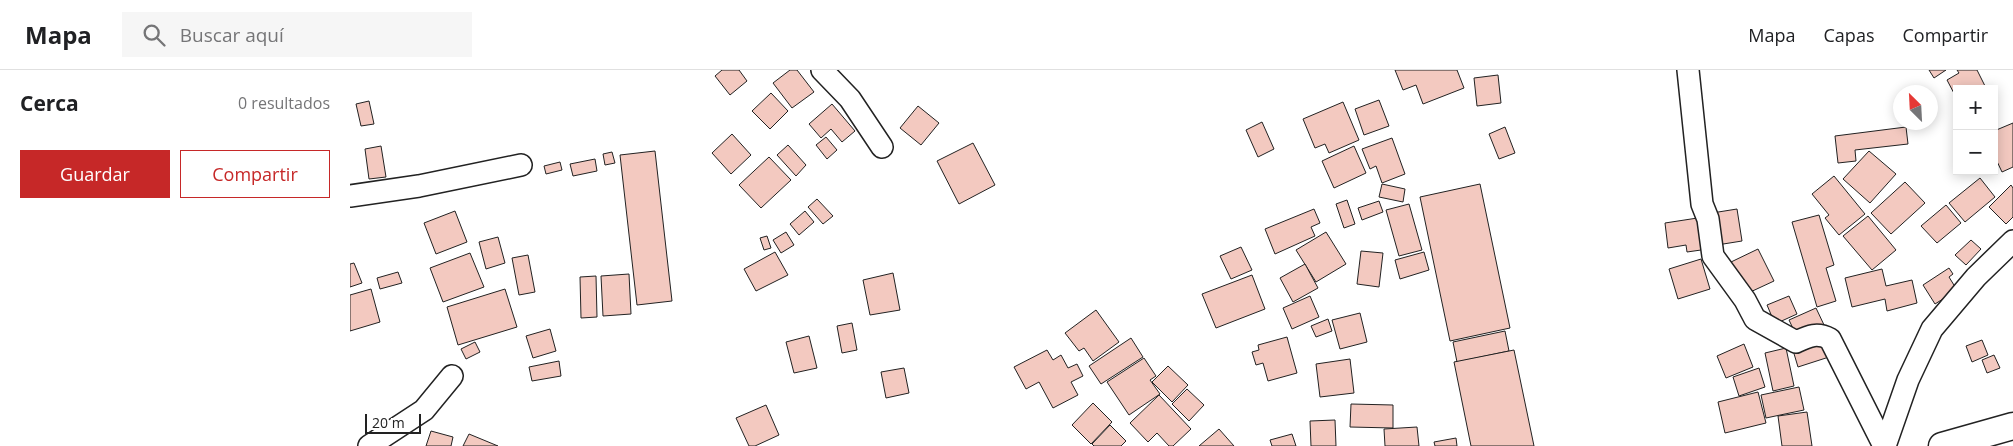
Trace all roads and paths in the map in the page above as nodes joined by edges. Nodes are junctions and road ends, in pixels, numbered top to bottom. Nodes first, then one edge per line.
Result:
1 (822, 70) edge
2 (1688, 70) edge
3 (882, 147) dead end
4 (520, 165) dead end
5 (350, 196) edge
6 (2013, 241) edge
7 (452, 376) dead end
8 (2013, 426) edge
9 (369, 446) edge
10 (1885, 446) edge
11 (1942, 446) edge

1 - 3 street
2 - 10 street
4 - 5 street
6 - 10 street
7 - 9 street
8 - 11 main road

